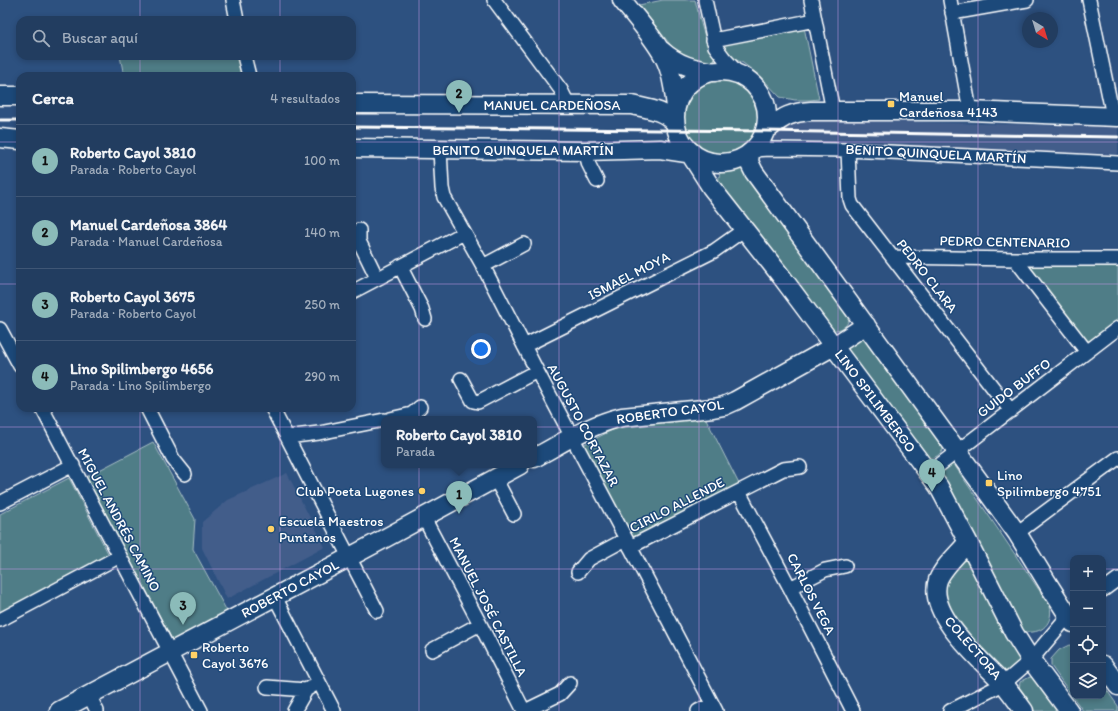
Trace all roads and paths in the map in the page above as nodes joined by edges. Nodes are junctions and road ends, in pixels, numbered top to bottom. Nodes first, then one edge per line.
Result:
1 (233, 0) edge
2 (494, 0) edge
3 (622, 0) edge
4 (705, 0) edge
5 (812, 0) edge
6 (950, 0) edge
7 (1027, 0) edge
8 (1089, 0) edge
9 (952, 13) junction
10 (236, 16) edge
11 (815, 20) junction
12 (713, 40) junction
13 (660, 50) junction
14 (245, 60) edge
15 (247, 72) edge
16 (716, 72) junction
17 (740, 75) junction
18 (692, 82) joint
19 (759, 91) junction
20 (0, 95) edge
21 (16, 96) edge
22 (356, 104) edge
23 (568, 104) junction
24 (632, 106) junction
25 (675, 107) junction
26 (833, 110) junction
27 (811, 111) junction
28 (970, 111) junction
29 (1116, 116) edge
30 (765, 131) junction
31 (0, 138) edge
32 (16, 140) edge
33 (356, 148) edge
34 (440, 149) junction
35 (848, 150) junction
36 (586, 151) junction
37 (689, 151) junction
38 (752, 152) junction
39 (1118, 163) edge
40 (597, 181) dead end
41 (745, 229) junction
42 (359, 230) dead end
43 (464, 233) junction
44 (524, 244) dead end
45 (892, 257) junction
46 (1015, 259) junction
47 (1118, 259) edge
48 (400, 266) junction
49 (483, 266) junction
50 (377, 278) junction
51 (356, 290) edge
52 (425, 319) dead end
53 (866, 325) junction
54 (1118, 328) edge
55 (0, 329) edge
56 (524, 346) junction
57 (834, 346) junction
58 (1087, 352) junction
59 (16, 359) edge
60 (537, 371) junction
61 (462, 379) dead end
62 (420, 406) dead end
63 (1011, 411) junction
64 (44, 412) edge
65 (150, 412) edge
66 (274, 412) edge
67 (403, 416) edge
68 (381, 421) edge
69 (287, 437) junction
70 (572, 438) junction
71 (958, 451) junction
72 (537, 456) edge
73 (1118, 458) edge
74 (73, 465) junction
75 (800, 467) dead end
76 (514, 468) edge
77 (186, 474) dead end
78 (929, 474) junction
79 (495, 478) junction
80 (739, 492) junction
81 (0, 503) edge
82 (514, 514) dead end
83 (424, 518) junction
84 (1017, 533) junction
85 (968, 542) junction
86 (628, 543) junction
87 (120, 556) junction
88 (350, 558) junction
89 (845, 566) dead end
90 (578, 572) dead end
91 (1118, 579) edge
92 (790, 588) junction
93 (1106, 588) edge
94 (275, 598) junction
95 (377, 612) dead end
96 (1070, 615) edge
97 (1070, 618) edge
98 (0, 620) edge
99 (480, 624) junction
100 (432, 650) dead end
101 (170, 652) junction
102 (1031, 660) junction
103 (1106, 669) edge
104 (319, 682) junction
105 (570, 683) dead end
106 (1003, 684) junction
107 (267, 686) dead end
108 (1118, 686) edge
109 (306, 690) junction
110 (89, 695) junction
111 (714, 708) edge
112 (59, 711) edge
113 (97, 711) edge
114 (201, 711) edge
115 (294, 711) edge
116 (334, 711) edge
117 (525, 711) edge
118 (698, 711) edge
119 (853, 711) edge
120 (950, 711) edge
121 (1024, 711) edge
122 (1069, 711) edge

1 - 10 street
2 - 23 street
3 - 13 main road, LINO SPILIMBERGO
4 - 12 street
5 - 11 street
6 - 9 street
7 - 9 street
8 - 29 street
9 - 28 street
11 - 12 street
11 - 26 street
12 - 17 street
13 - 16 main road, LINO SPILIMBERGO
13 - 25 main road, LINO SPILIMBERGO
14 - 15 street
16 - 17 main road, LINO SPILIMBERGO
16 - 18 main road, LINO SPILIMBERGO
17 - 19 main road, LINO SPILIMBERGO
18 - 25 main road, MANUEL CARDEÑOSA
19 - 27 main road
19 - 30 main road, LINO SPILIMBERGO
20 - 21 main road
22 - 23 main road, MANUEL CARDEÑOSA
23 - 24 main road, MANUEL CARDEÑOSA
24 - 25 main road, MANUEL CARDEÑOSA
24 - 25 main road, MANUEL CARDEÑOSA
25 - 37 main road, LINO SPILIMBERGO
26 - 27 main road
26 - 28 main road
27 - 30 main road
28 - 29 main road
30 - 38 main road, LINO SPILIMBERGO
31 - 32 main road
33 - 34 main road, BENITO QUINQUELA MARTÍN
34 - 36 main road, BENITO QUINQUELA MARTÍN
34 - 43 street, AUGUSTO CORTAZAR
35 - 38 street, BENITO QUINQUELA MARTÍN
35 - 39 street, BENITO QUINQUELA MARTÍN
35 - 45 street, PEDRO CLARA
36 - 37 main road, BENITO QUINQUELA MARTÍN
36 - 40 street
37 - 38 main road
37 - 41 main road, LINO SPILIMBERGO
38 - 53 main road
41 - 56 street, ISMAEL MOYA
41 - 57 main road, LINO SPILIMBERGO
42 - 50 street
43 - 48 street
43 - 49 street, AUGUSTO CORTAZAR
44 - 49 street
45 - 46 street, PEDRO CENTENARIO
45 - 63 street, PEDRO CLARA
46 - 47 street, PEDRO CENTENARIO
46 - 58 street
48 - 50 street
48 - 52 street
49 - 56 street, AUGUSTO CORTAZAR
50 - 51 street
53 - 57 main road, ROBERTO CAYOL
53 - 71 main road
54 - 58 street, GUIDO BUFFO
55 - 59 street
56 - 60 street, AUGUSTO CORTAZAR
57 - 70 main road, ROBERTO CAYOL
57 - 78 main road, LINO SPILIMBERGO
58 - 63 street, GUIDO BUFFO
60 - 61 street
60 - 70 street, AUGUSTO CORTAZAR
62 - 67 street
63 - 71 street, GUIDO BUFFO
64 - 74 street, MIGUEL ANDRÉS CAMINO
65 - 77 street
66 - 69 street
68 - 69 street
69 - 88 street
70 - 72 main road, ROBERTO CAYOL
70 - 86 street, AUGUSTO CORTAZAR
71 - 78 street, GUIDO BUFFO
71 - 84 main road
73 - 84 street
74 - 81 street
74 - 87 street, MIGUEL ANDRÉS CAMINO
75 - 80 street, CIRILO ALLENDE
76 - 79 main road, ROBERTO CAYOL
78 - 85 main road, LINO SPILIMBERGO
79 - 82 street
79 - 83 main road, ROBERTO CAYOL
80 - 86 street, CIRILO ALLENDE
80 - 92 street, CARLOS VEGA
83 - 88 main road, ROBERTO CAYOL
83 - 99 street, MANUEL JOSÉ CASTILLA
84 - 96 main road
85 - 102 main road, LINO SPILIMBERGO
85 - 106 main road, COLECTORA
86 - 90 street, CIRILO ALLENDE
86 - 111 street, AUGUSTO CORTAZAR
87 - 98 street
87 - 101 street, MIGUEL ANDRÉS CAMINO
88 - 94 main road, ROBERTO CAYOL
88 - 95 street
89 - 92 street
91 - 93 street
92 - 119 street, CARLOS VEGA
94 - 101 main road, ROBERTO CAYOL
94 - 104 street
97 - 102 street
99 - 100 street
99 - 117 street, MANUEL JOSÉ CASTILLA
101 - 110 main road, ROBERTO CAYOL
101 - 114 street, MIGUEL ANDRÉS CAMINO
102 - 106 street
102 - 122 main road, LINO SPILIMBERGO
103 - 108 main road
104 - 109 street
104 - 116 street
105 - 117 street
106 - 120 street
106 - 121 main road, COLECTORA
107 - 109 street
109 - 115 street
110 - 112 main road, ROBERTO CAYOL
110 - 113 street
111 - 118 street

